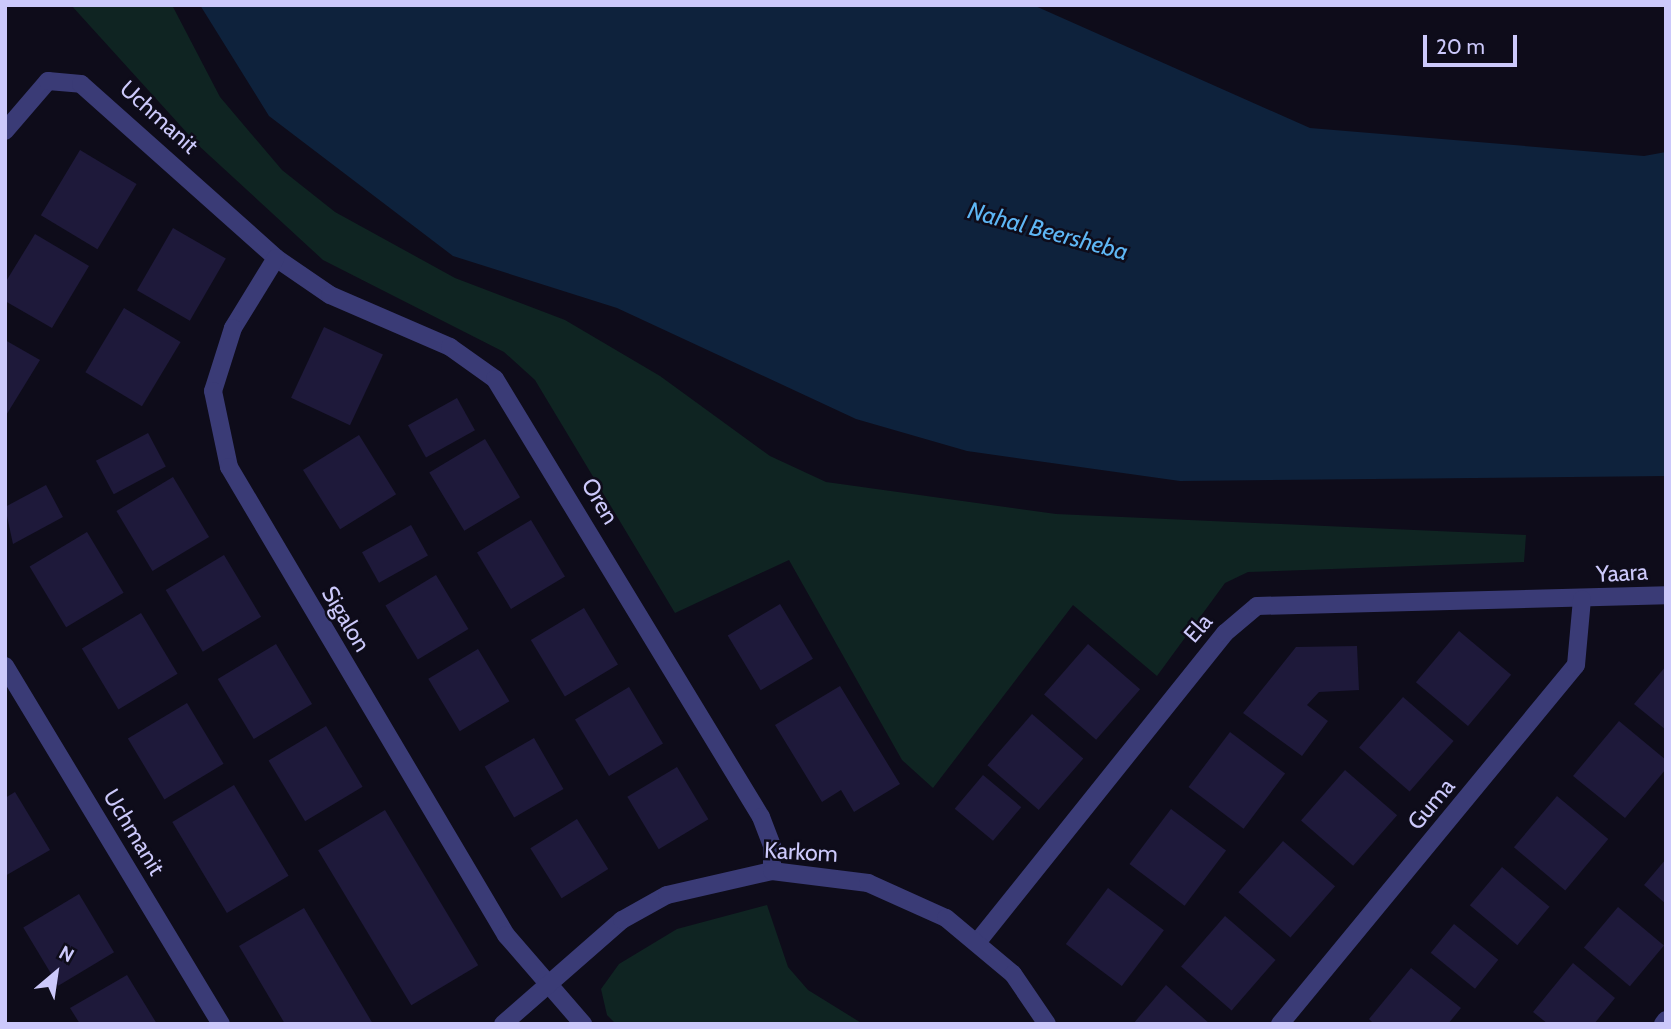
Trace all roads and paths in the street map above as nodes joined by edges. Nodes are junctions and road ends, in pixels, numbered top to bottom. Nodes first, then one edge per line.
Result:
1 (5, 131) edge
2 (276, 258) junction
3 (1666, 595) edge
4 (1581, 599) junction
5 (5, 666) edge
6 (772, 871) junction
7 (979, 940) junction
8 (545, 985) junction
9 (221, 1024) edge
10 (503, 1024) edge
11 (583, 1024) edge
12 (1047, 1024) edge
13 (1280, 1024) edge

1 - 2 street, Uchmanit
2 - 6 street, Oren
2 - 8 street, Sigalon
3 - 4 street, Yaara
4 - 7 street, Ela
4 - 13 street, Guma
5 - 9 street, Uchmanit
6 - 7 street, Karkom
6 - 8 street, Karkom
7 - 12 street, Karkom
8 - 10 street, Karkom
8 - 11 street, Sigalon

